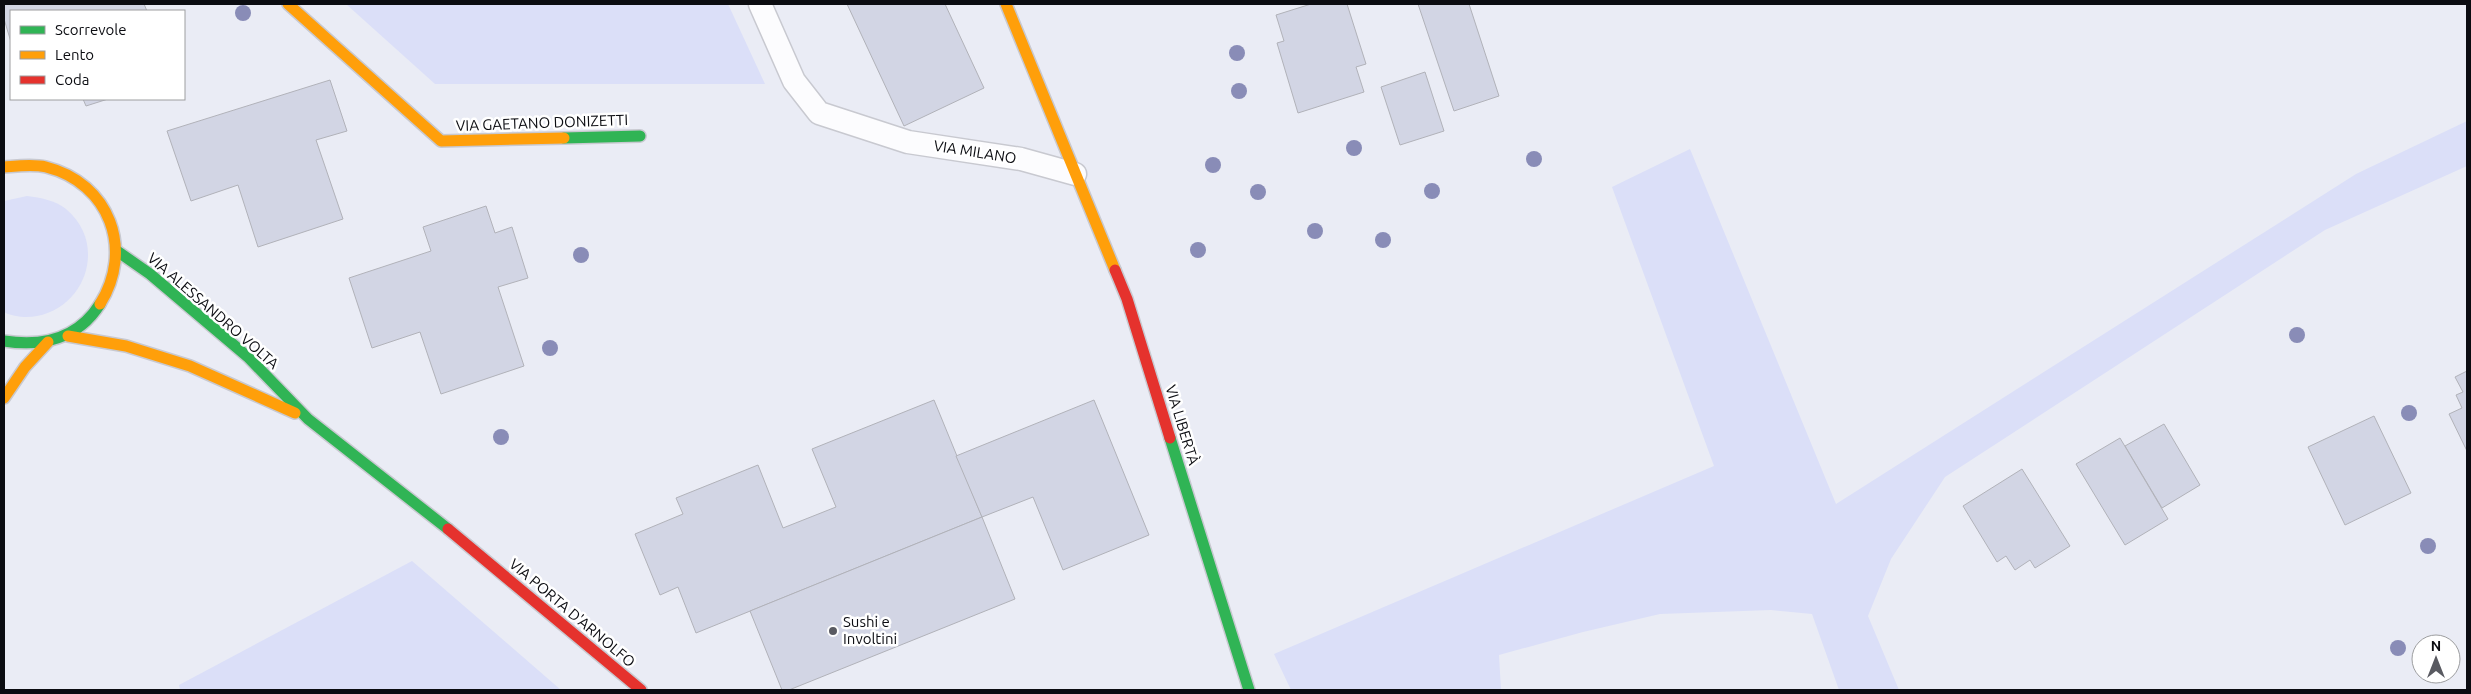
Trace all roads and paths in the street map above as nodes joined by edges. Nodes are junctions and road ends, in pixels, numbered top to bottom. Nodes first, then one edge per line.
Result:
1 (288, 4) edge
2 (760, 4) edge
3 (1006, 4) edge
4 (640, 136) dead end
5 (4, 167) edge
6 (1076, 174) junction
7 (117, 251) junction
8 (68, 336) junction
9 (4, 341) edge
10 (48, 342) junction
11 (4, 398) edge
12 (308, 419) junction
13 (484, 558) joint
14 (641, 690) edge
15 (1249, 690) edge

1 - 4 main road, VIA GAETANO DONIZETTI
2 - 6 lane, VIA MILANO
3 - 6 main road
5 - 7 main road, VIA ALESSANDRO VOLTA
6 - 15 main road, VIA LIBERTÀ
7 - 8 main road, VIA ALESSANDRO VOLTA
7 - 12 main road, VIA ALESSANDRO VOLTA
8 - 10 main road, VIA ALESSANDRO VOLTA
8 - 12 main road, VIA ALESSANDRO VOLTA
9 - 10 main road, VIA ALESSANDRO VOLTA
10 - 11 main road
12 - 13 main road, VIA ALESSANDRO VOLTA
13 - 14 main road, VIA PORTA D'ARNOLFO

